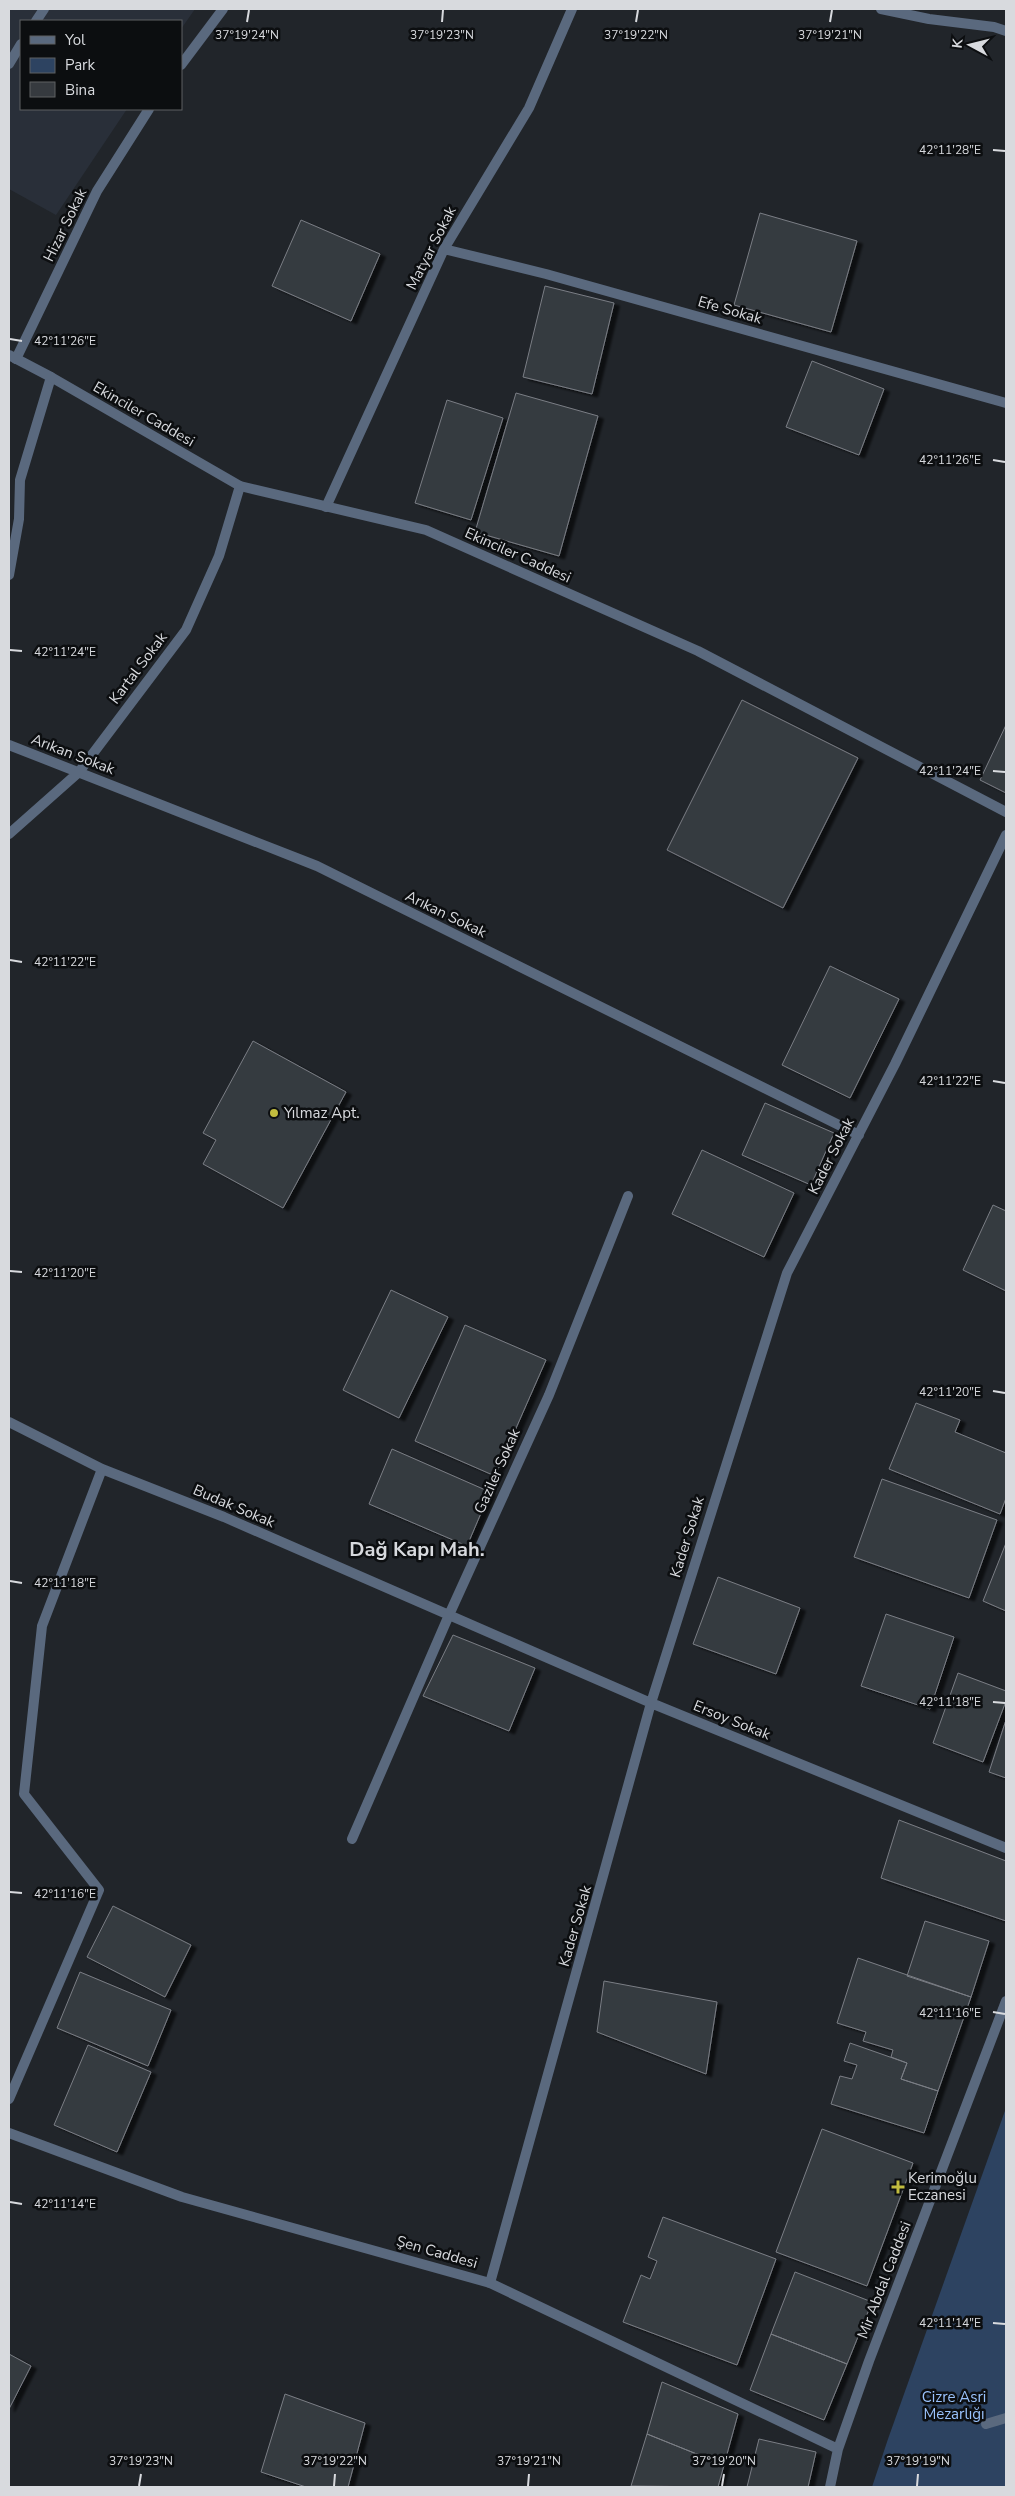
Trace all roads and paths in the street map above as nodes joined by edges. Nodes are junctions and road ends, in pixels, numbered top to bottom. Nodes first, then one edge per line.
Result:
1 (44, 9) edge
2 (223, 9) edge
3 (572, 9) edge
4 (881, 9) edge
5 (37, 20) edge
6 (1006, 31) edge
7 (20, 46) edge
8 (9, 64) edge
9 (182, 64) edge
10 (148, 110) edge
11 (444, 249) junction
12 (12, 357) edge
13 (51, 377) junction
14 (1006, 402) edge
15 (240, 486) junction
16 (326, 506) junction
17 (9, 575) edge
18 (9, 745) edge
19 (78, 772) junction
20 (1006, 812) edge
21 (9, 834) edge
22 (1006, 835) edge
23 (859, 1135) junction
24 (628, 1196) dead end
25 (9, 1422) edge
26 (102, 1469) junction
27 (449, 1615) junction
28 (651, 1703) junction
29 (352, 1839) dead end
30 (1006, 1848) edge
31 (1006, 2001) edge
32 (9, 2099) edge
33 (9, 2133) edge
34 (490, 2283) junction
35 (1006, 2418) edge
36 (986, 2424) dead end
37 (838, 2449) junction
38 (830, 2487) edge

1 - 5 street
2 - 9 street
3 - 11 street, Matyar Sokak
4 - 6 street
7 - 8 street
10 - 12 street, Hizar Sokak
11 - 14 street, Efe Sokak
11 - 16 street, Matyar Sokak
12 - 13 street, Ekinciler Caddesi
13 - 15 street, Ekinciler Caddesi
13 - 17 street
15 - 16 street, Ekinciler Caddesi
15 - 19 street, Kartal Sokak
16 - 20 street, Ekinciler Caddesi
18 - 19 street, Arıkan Sokak
19 - 21 street, Kartal Sokak
19 - 23 street, Arıkan Sokak
22 - 23 street, Kader Sokak
23 - 28 street, Kader Sokak
24 - 27 street, Gaziler Sokak
25 - 26 street, Budak Sokak
26 - 27 street, Budak Sokak
26 - 32 street
27 - 28 street, Ersoy Sokak
27 - 29 street, Gaziler Sokak
28 - 30 street, Ersoy Sokak
28 - 34 street, Kader Sokak
31 - 37 street, Mir Abdal Caddesi
33 - 34 street, Şen Caddesi
34 - 37 street, Şen Caddesi
35 - 36 street
37 - 38 street, Mir Abdal Caddesi

